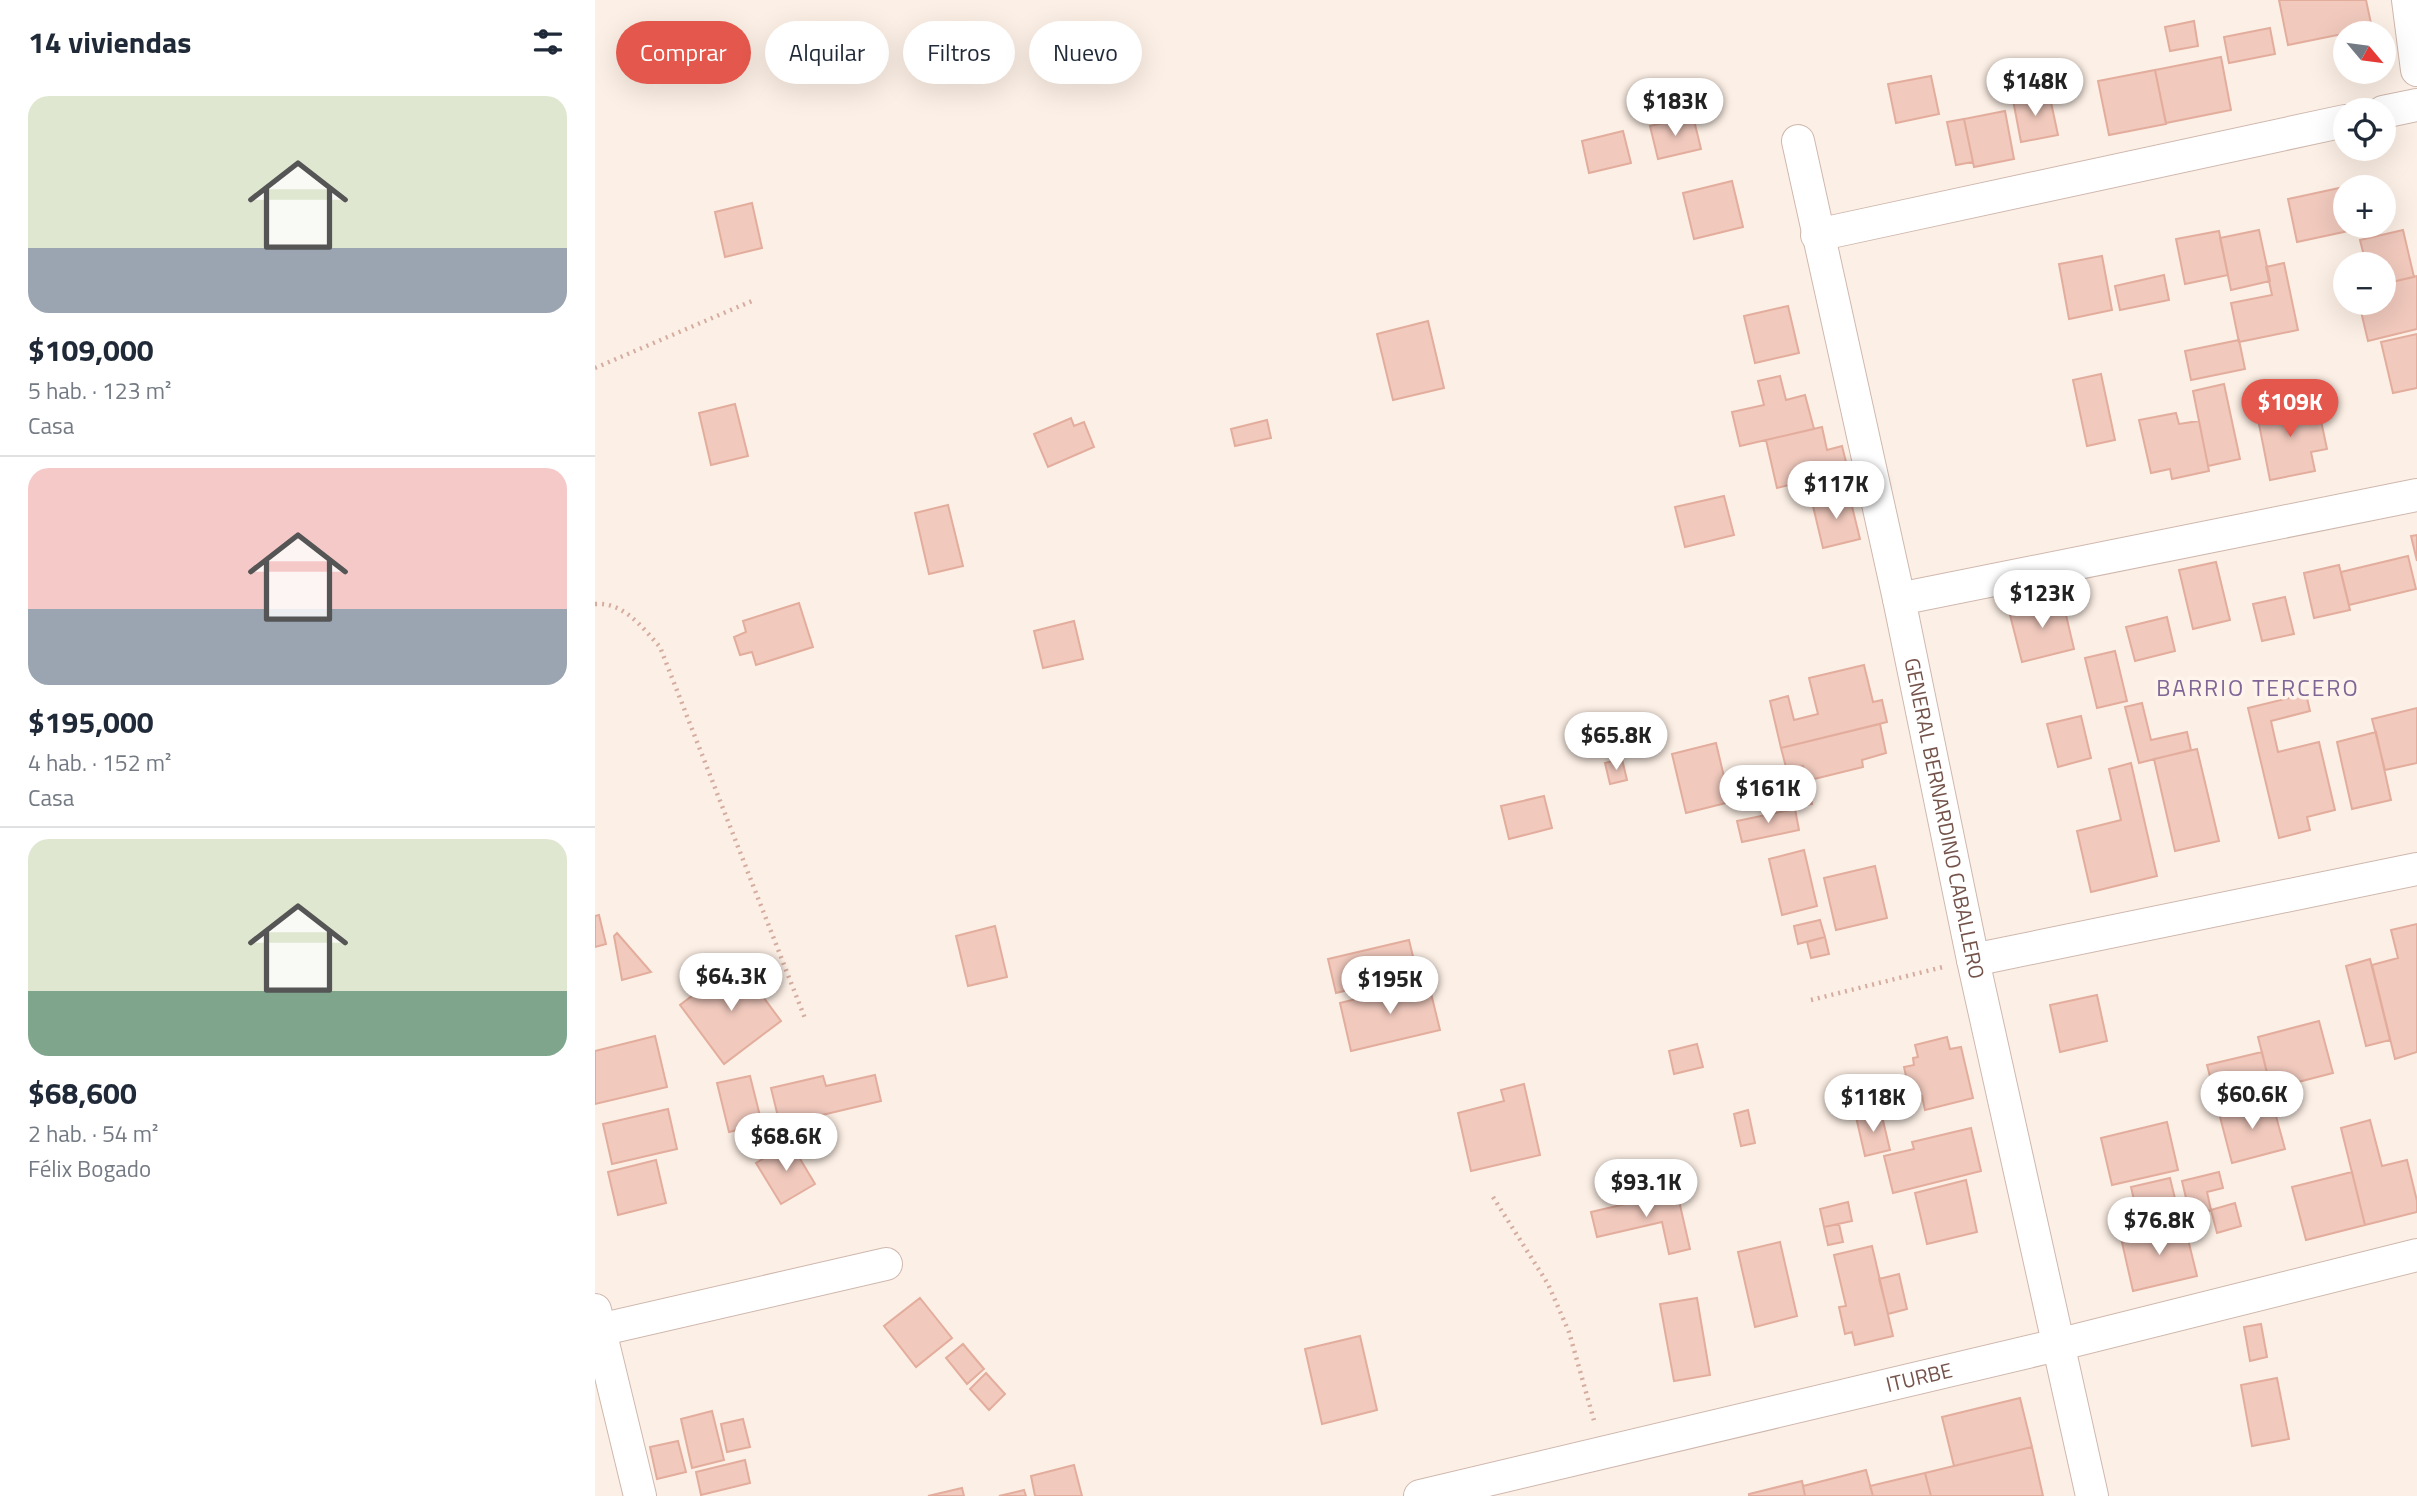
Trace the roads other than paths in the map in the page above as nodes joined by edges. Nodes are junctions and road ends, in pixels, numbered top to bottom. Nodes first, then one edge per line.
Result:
1 (2408, 0) edge
2 (2417, 70) edge
3 (2417, 105) edge
4 (2396, 109) edge
5 (2333, 124) edge
6 (1798, 141) dead end
7 (1817, 235) junction
8 (2417, 495) edge
9 (1899, 599) junction
10 (2417, 869) edge
11 (1973, 960) junction
12 (2417, 1255) edge
13 (887, 1264) dead end
14 (597, 1324) edge
15 (2057, 1345) junction
16 (641, 1496) edge
17 (1420, 1496) edge
18 (2092, 1496) edge

1 - 2 street
3 - 4 street
5 - 7 street
6 - 7 street, GENERAL BERNARDINO CABALLERO
7 - 9 street, GENERAL BERNARDINO CABALLERO
8 - 9 street
9 - 11 street, GENERAL BERNARDINO CABALLERO
10 - 11 street
11 - 15 street, GENERAL BERNARDINO CABALLERO
12 - 15 street, ITURBE
13 - 14 street
14 - 16 street
15 - 17 street, ITURBE
15 - 18 street, GENERAL BERNARDINO CABALLERO

